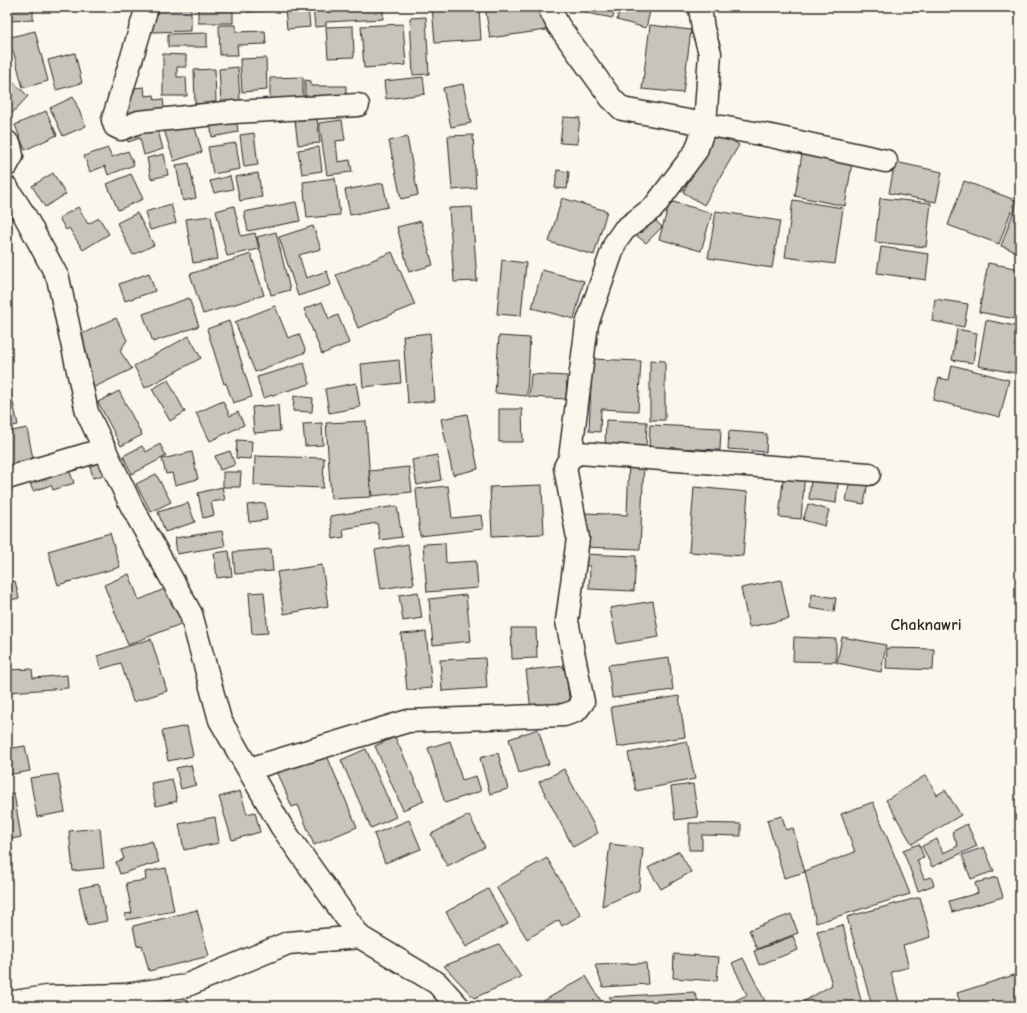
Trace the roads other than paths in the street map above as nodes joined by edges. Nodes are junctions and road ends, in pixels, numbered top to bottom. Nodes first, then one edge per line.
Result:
1 (148, 7) edge
2 (549, 7) edge
3 (700, 7) edge
4 (358, 105) dead end
5 (705, 125) junction
6 (7, 142) edge
7 (886, 161) dead end
8 (7, 164) edge
9 (7, 188) edge
10 (105, 449) junction
11 (570, 458) junction
12 (869, 474) dead end
13 (7, 478) edge
14 (249, 769) junction
15 (360, 937) junction
16 (7, 1003) edge
17 (458, 1006) edge

1 - 4 street
2 - 5 street
3 - 5 street
5 - 7 street
5 - 11 street
6 - 8 street
9 - 10 street
10 - 13 street
10 - 14 street
11 - 12 street
11 - 14 street
14 - 15 street
15 - 16 street
15 - 17 street

